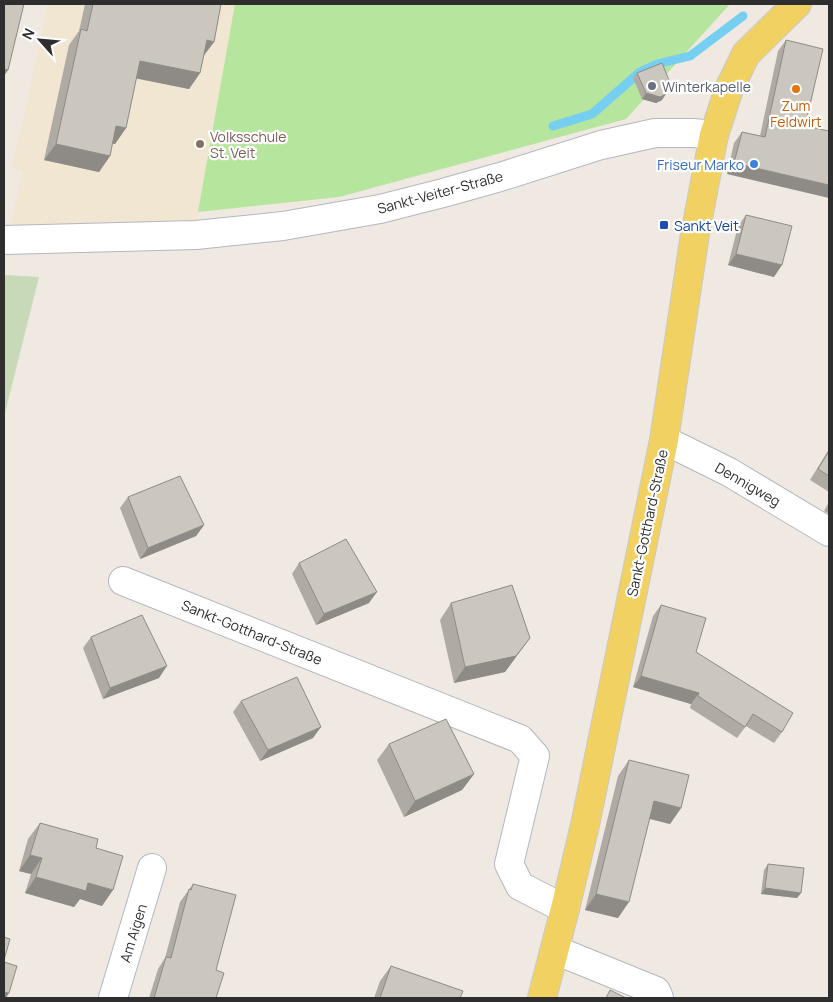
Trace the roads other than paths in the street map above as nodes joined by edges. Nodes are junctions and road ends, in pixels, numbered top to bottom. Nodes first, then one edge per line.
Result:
1 (798, 4) edge
2 (714, 135) junction
3 (4, 240) edge
4 (664, 440) junction
5 (829, 532) edge
6 (123, 581) dead end
7 (152, 868) dead end
8 (565, 909) junction
9 (554, 950) junction
10 (113, 998) edge
11 (542, 998) edge
12 (659, 998) edge

1 - 2 main road
2 - 3 street, Sankt-Veiter-Straße
2 - 4 main road, Sankt-Gotthard-Straße
4 - 5 street, Dennigweg
4 - 8 main road, Sankt-Gotthard-Straße
6 - 8 street, Sankt-Gotthard-Straße
7 - 10 street, Am Aigen
8 - 9 main road, Sankt-Gotthard-Straße
9 - 11 main road, Sankt-Gotthard-Straße
9 - 12 street

